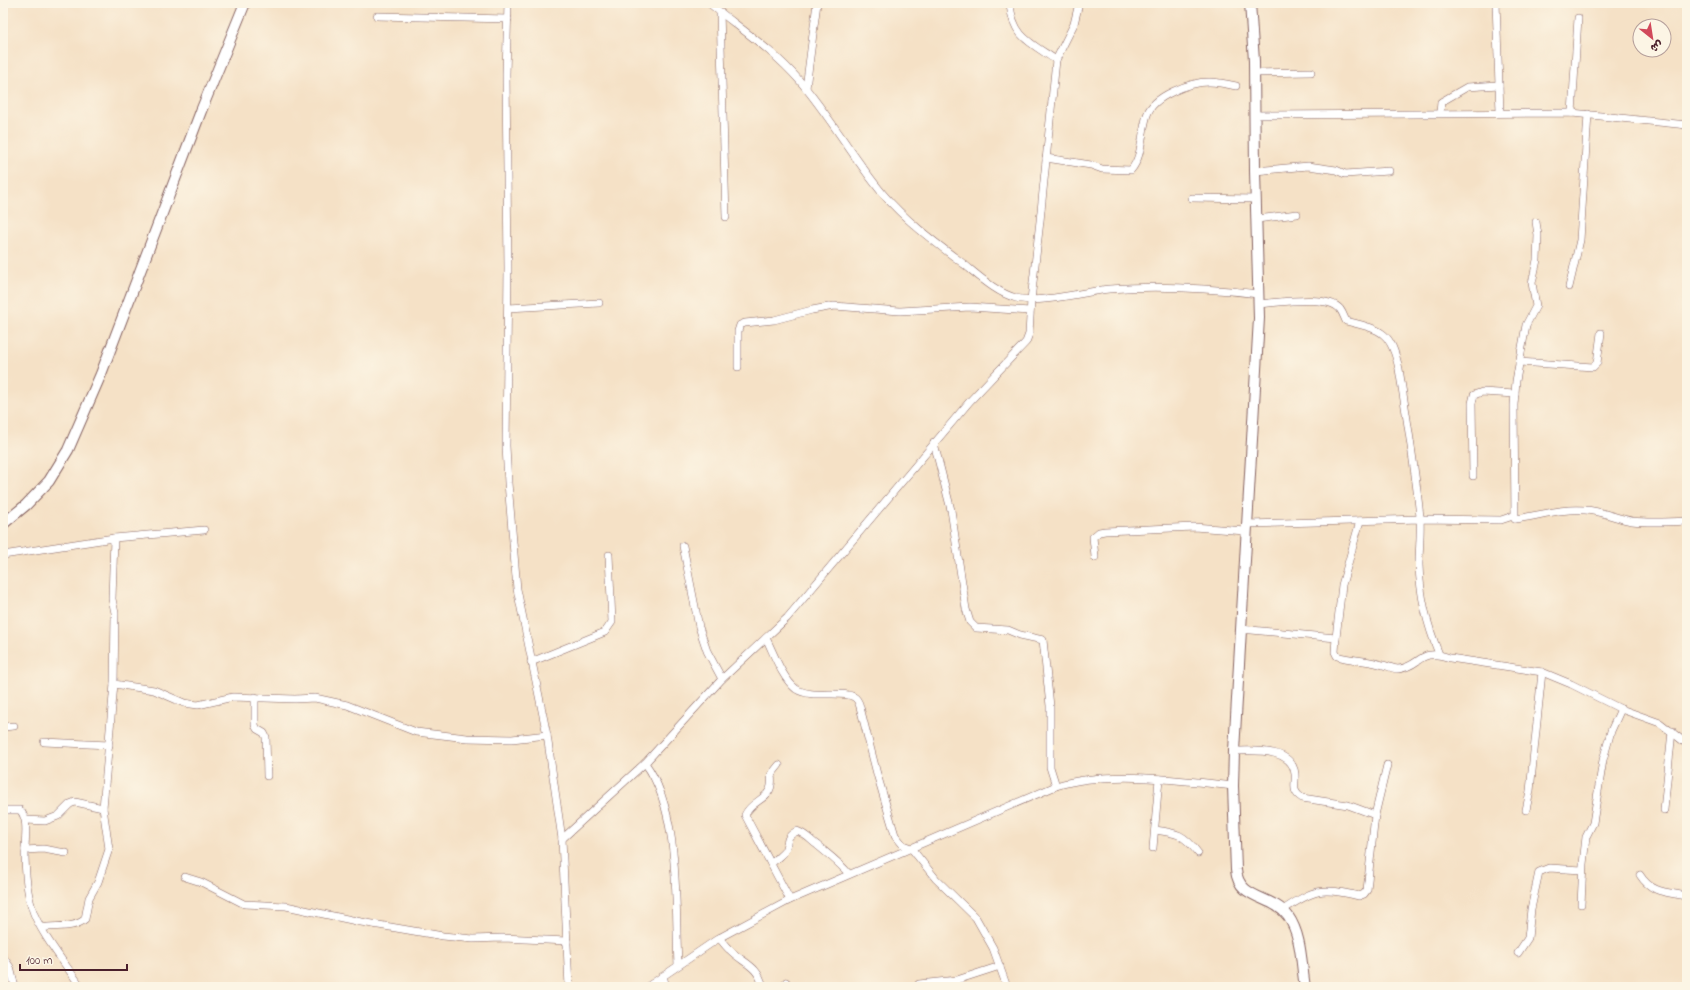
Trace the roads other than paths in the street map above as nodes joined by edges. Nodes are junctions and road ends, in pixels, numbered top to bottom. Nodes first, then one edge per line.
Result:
1 (245, 3) edge
2 (508, 3) edge
3 (709, 3) edge
4 (817, 3) edge
5 (1010, 3) edge
6 (1079, 3) edge
7 (1250, 3) edge
8 (1496, 3) edge
9 (720, 12) junction
10 (377, 16) dead end
11 (1578, 18) dead end
12 (508, 19) junction
13 (1056, 60) junction
14 (1311, 72) dead end
15 (1254, 73) junction
16 (1499, 85) junction
17 (1236, 86) dead end
18 (806, 88) junction
19 (1440, 112) junction
20 (1500, 112) junction
21 (1572, 113) junction
22 (1588, 114) junction
23 (1255, 115) junction
24 (1687, 125) edge
25 (1046, 158) junction
26 (1255, 171) junction
27 (1389, 171) dead end
28 (1192, 198) dead end
29 (1256, 200) junction
30 (1296, 214) dead end
31 (726, 217) dead end
32 (1257, 219) junction
33 (1536, 222) dead end
34 (1569, 287) dead end
35 (1258, 294) junction
36 (1031, 300) junction
37 (599, 303) dead end
38 (1258, 304) junction
39 (508, 308) junction
40 (1030, 312) junction
41 (1601, 333) dead end
42 (1519, 362) junction
43 (738, 367) dead end
44 (1515, 394) junction
45 (934, 443) junction
46 (1473, 476) dead end
47 (1420, 519) junction
48 (1515, 519) junction
49 (1360, 521) junction
50 (1687, 521) edge
51 (3, 524) edge
52 (1246, 527) junction
53 (204, 530) dead end
54 (114, 538) junction
55 (684, 546) dead end
56 (3, 555) edge
57 (609, 555) dead end
58 (1095, 556) dead end
59 (1241, 629) junction
60 (766, 638) junction
61 (1336, 638) junction
62 (1439, 654) junction
63 (531, 662) junction
64 (1542, 672) junction
65 (722, 679) junction
66 (114, 684) junction
67 (255, 697) junction
68 (1621, 709) junction
69 (14, 726) dead end
70 (3, 727) edge
71 (1672, 731) junction
72 (547, 735) junction
73 (44, 742) dead end
74 (1687, 744) edge
75 (109, 745) junction
76 (1234, 751) junction
77 (645, 763) junction
78 (779, 765) dead end
79 (1387, 765) dead end
80 (267, 776) dead end
81 (1158, 779) junction
82 (1056, 786) junction
83 (1233, 786) junction
84 (103, 808) junction
85 (3, 810) edge
86 (1526, 810) dead end
87 (1664, 810) dead end
88 (1375, 815) junction
89 (26, 820) junction
90 (1155, 830) junction
91 (562, 839) junction
92 (911, 848) junction
93 (1153, 848) dead end
94 (25, 850) junction
95 (1198, 852) dead end
96 (66, 853) dead end
97 (772, 864) junction
98 (1582, 870) junction
99 (849, 874) junction
100 (1640, 875) dead end
101 (185, 877) dead end
102 (1687, 896) edge
103 (790, 900) junction
104 (1581, 904) dead end
105 (1283, 910) junction
106 (42, 928) junction
107 (719, 938) junction
108 (567, 941) junction
109 (1518, 953) dead end
110 (3, 957) edge
111 (678, 965) junction
112 (1000, 966) junction
113 (663, 976) junction
114 (919, 984) dead end
115 (15, 987) edge
116 (81, 987) edge
117 (569, 987) edge
118 (647, 987) edge
119 (666, 987) edge
120 (763, 987) edge
121 (1006, 987) edge
122 (1305, 987) edge

1 - 51 street
2 - 12 street
3 - 9 street
4 - 18 street
5 - 13 street
6 - 13 street
7 - 15 street
8 - 16 street
9 - 18 street
9 - 31 street
10 - 12 street
11 - 21 street
12 - 39 street
13 - 25 street
14 - 15 street
15 - 23 street
16 - 19 street
16 - 20 street
17 - 25 street
18 - 36 street
19 - 20 street
19 - 23 street
20 - 21 street
21 - 22 street
22 - 24 street
22 - 34 street
23 - 26 street
25 - 36 street
26 - 27 street
26 - 29 street
28 - 29 street
29 - 32 street
30 - 32 street
32 - 35 street
33 - 42 street
35 - 36 street
35 - 38 street
36 - 40 street
37 - 39 street
38 - 47 street
38 - 52 street
39 - 63 street
40 - 43 street
40 - 45 street
41 - 42 street
42 - 44 street
44 - 46 street
44 - 48 street
45 - 60 street
45 - 82 street
47 - 48 street
47 - 49 street
47 - 62 street
48 - 50 street
49 - 52 street
49 - 61 street
52 - 58 street
52 - 59 street
53 - 54 street
54 - 56 street
54 - 66 street
55 - 65 street
57 - 63 street
59 - 61 street
59 - 76 street
60 - 65 street
60 - 92 street
61 - 62 street
62 - 64 street
63 - 72 street
64 - 68 street
64 - 86 street
65 - 77 street
66 - 67 street
66 - 75 street
67 - 72 street
67 - 80 street
68 - 71 street
68 - 98 street
69 - 70 street
71 - 74 street
71 - 87 street
72 - 91 street
73 - 75 street
75 - 84 street
76 - 83 street
76 - 88 street
77 - 91 street
77 - 111 street
78 - 97 street
79 - 88 street
81 - 82 street
81 - 83 street
81 - 90 street
82 - 92 street
83 - 105 street
84 - 89 street
84 - 106 street
85 - 89 street
88 - 105 street
89 - 94 street
90 - 93 street
90 - 95 street
91 - 108 street
92 - 99 street
92 - 112 street
94 - 96 street
94 - 106 street
97 - 99 street
97 - 103 street
98 - 104 street
98 - 109 street
99 - 103 street
100 - 102 street
101 - 108 street
103 - 107 street
105 - 122 street
106 - 116 street
107 - 111 street
107 - 120 street
108 - 117 street
110 - 115 street
111 - 113 street
112 - 114 street
112 - 121 street
113 - 118 street
113 - 119 street

